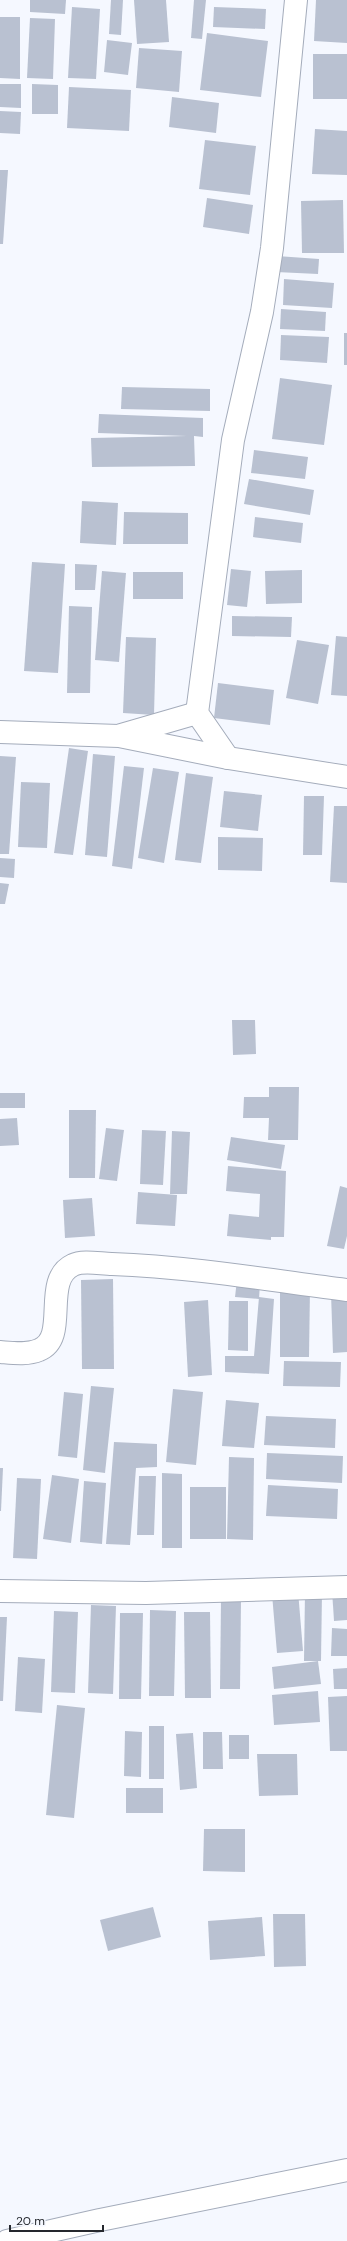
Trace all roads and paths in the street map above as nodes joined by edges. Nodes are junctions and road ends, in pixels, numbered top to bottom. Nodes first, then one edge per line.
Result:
1 (296, 0) edge
2 (197, 713) junction
3 (0, 732) edge
4 (119, 736) junction
5 (228, 758) junction
6 (347, 777) edge
7 (347, 1290) edge
8 (0, 1352) edge
9 (347, 1587) edge
10 (0, 1591) edge
11 (347, 2170) edge
12 (7, 2241) edge

1 - 2 street
2 - 4 street
2 - 5 street
3 - 4 street
4 - 5 street
5 - 6 street
7 - 8 street
9 - 10 street
11 - 12 street

